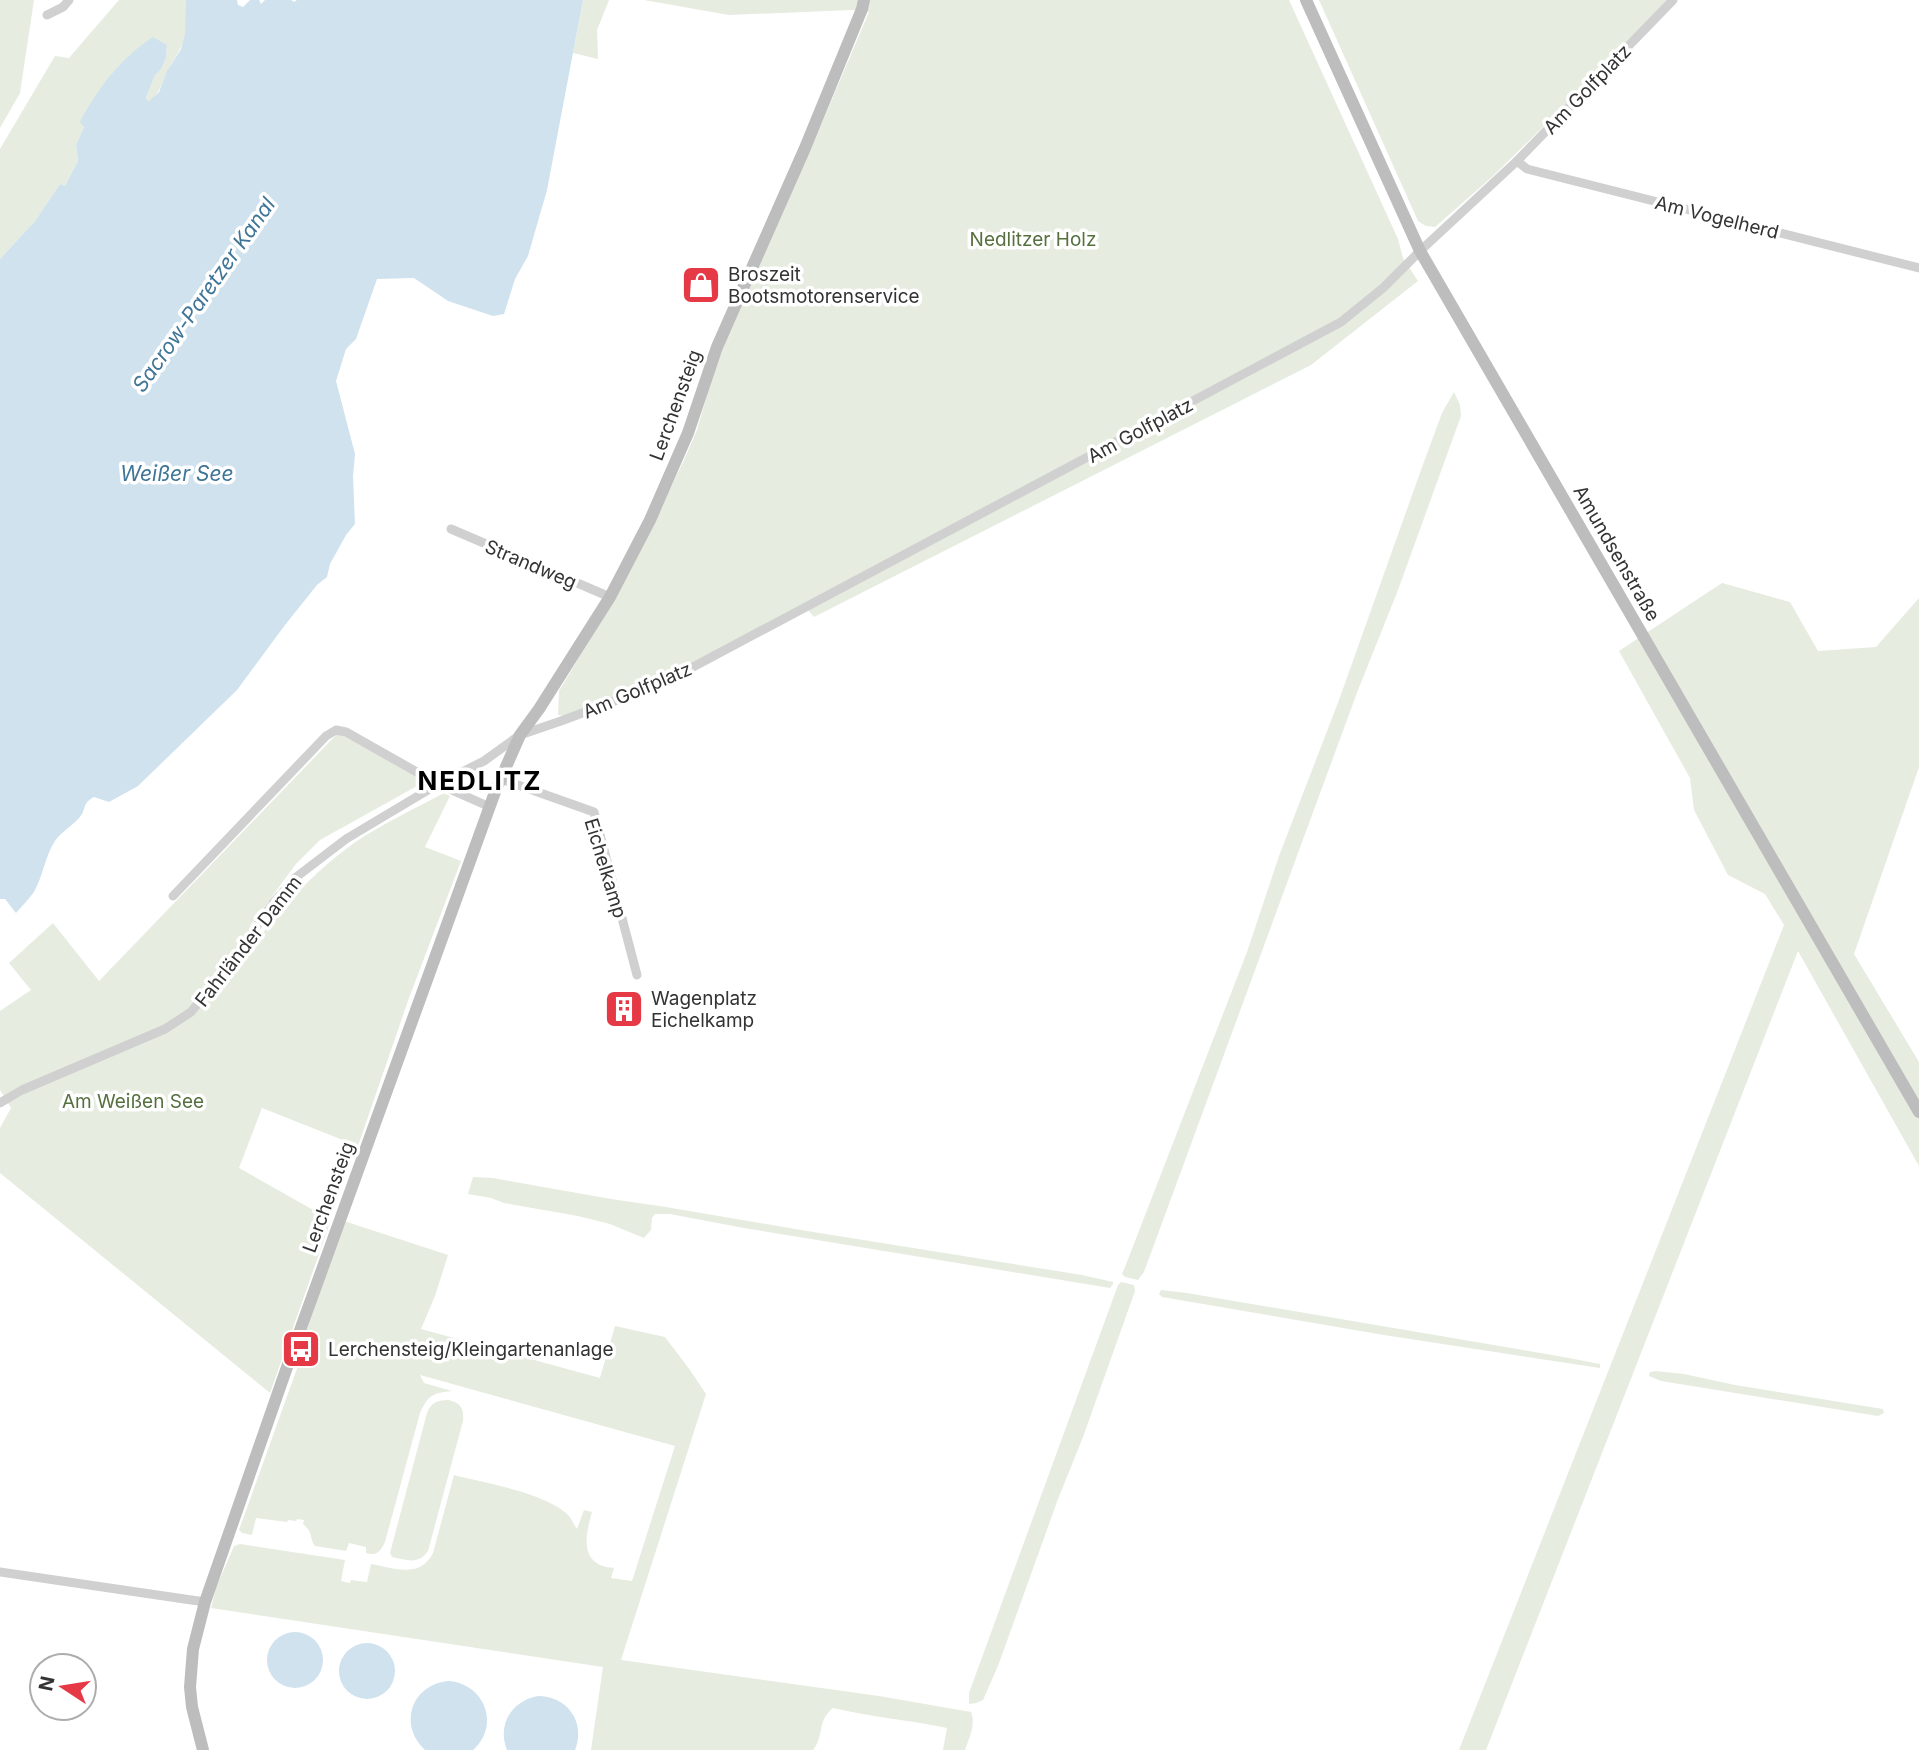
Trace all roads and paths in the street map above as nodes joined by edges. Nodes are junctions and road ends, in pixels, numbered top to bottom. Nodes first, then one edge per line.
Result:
1 (68, 0) edge
2 (863, 0) edge
3 (1306, 0) edge
4 (1673, 0) edge
5 (47, 15) dead end
6 (1517, 161) junction
7 (1420, 251) junction
8 (1919, 268) edge
9 (451, 529) dead end
10 (610, 597) junction
11 (520, 734) junction
12 (501, 779) junction
13 (438, 784) junction
14 (490, 807) junction
15 (173, 896) dead end
16 (637, 975) dead end
17 (0, 1103) edge
18 (1919, 1112) edge
19 (0, 1572) edge
20 (205, 1602) junction
21 (203, 1750) edge

1 - 5 street
2 - 10 street, Lerchensteig
3 - 7 street, Amundsenstraße
4 - 6 street, Am Golfplatz
6 - 7 street, Am Golfplatz
6 - 8 street, Am Vogelherd
7 - 11 street, Am Golfplatz
7 - 18 street, Amundsenstraße
9 - 10 street, Strandweg
10 - 11 street, Lerchensteig
11 - 12 street, Lerchensteig
11 - 13 street, Fahrländer Damm
12 - 14 street, Lerchensteig
12 - 16 street, Eichelkamp
13 - 14 street
13 - 15 street
13 - 17 street, Fahrländer Damm
14 - 20 street, Lerchensteig
19 - 20 street
20 - 21 street, Lerchensteig

